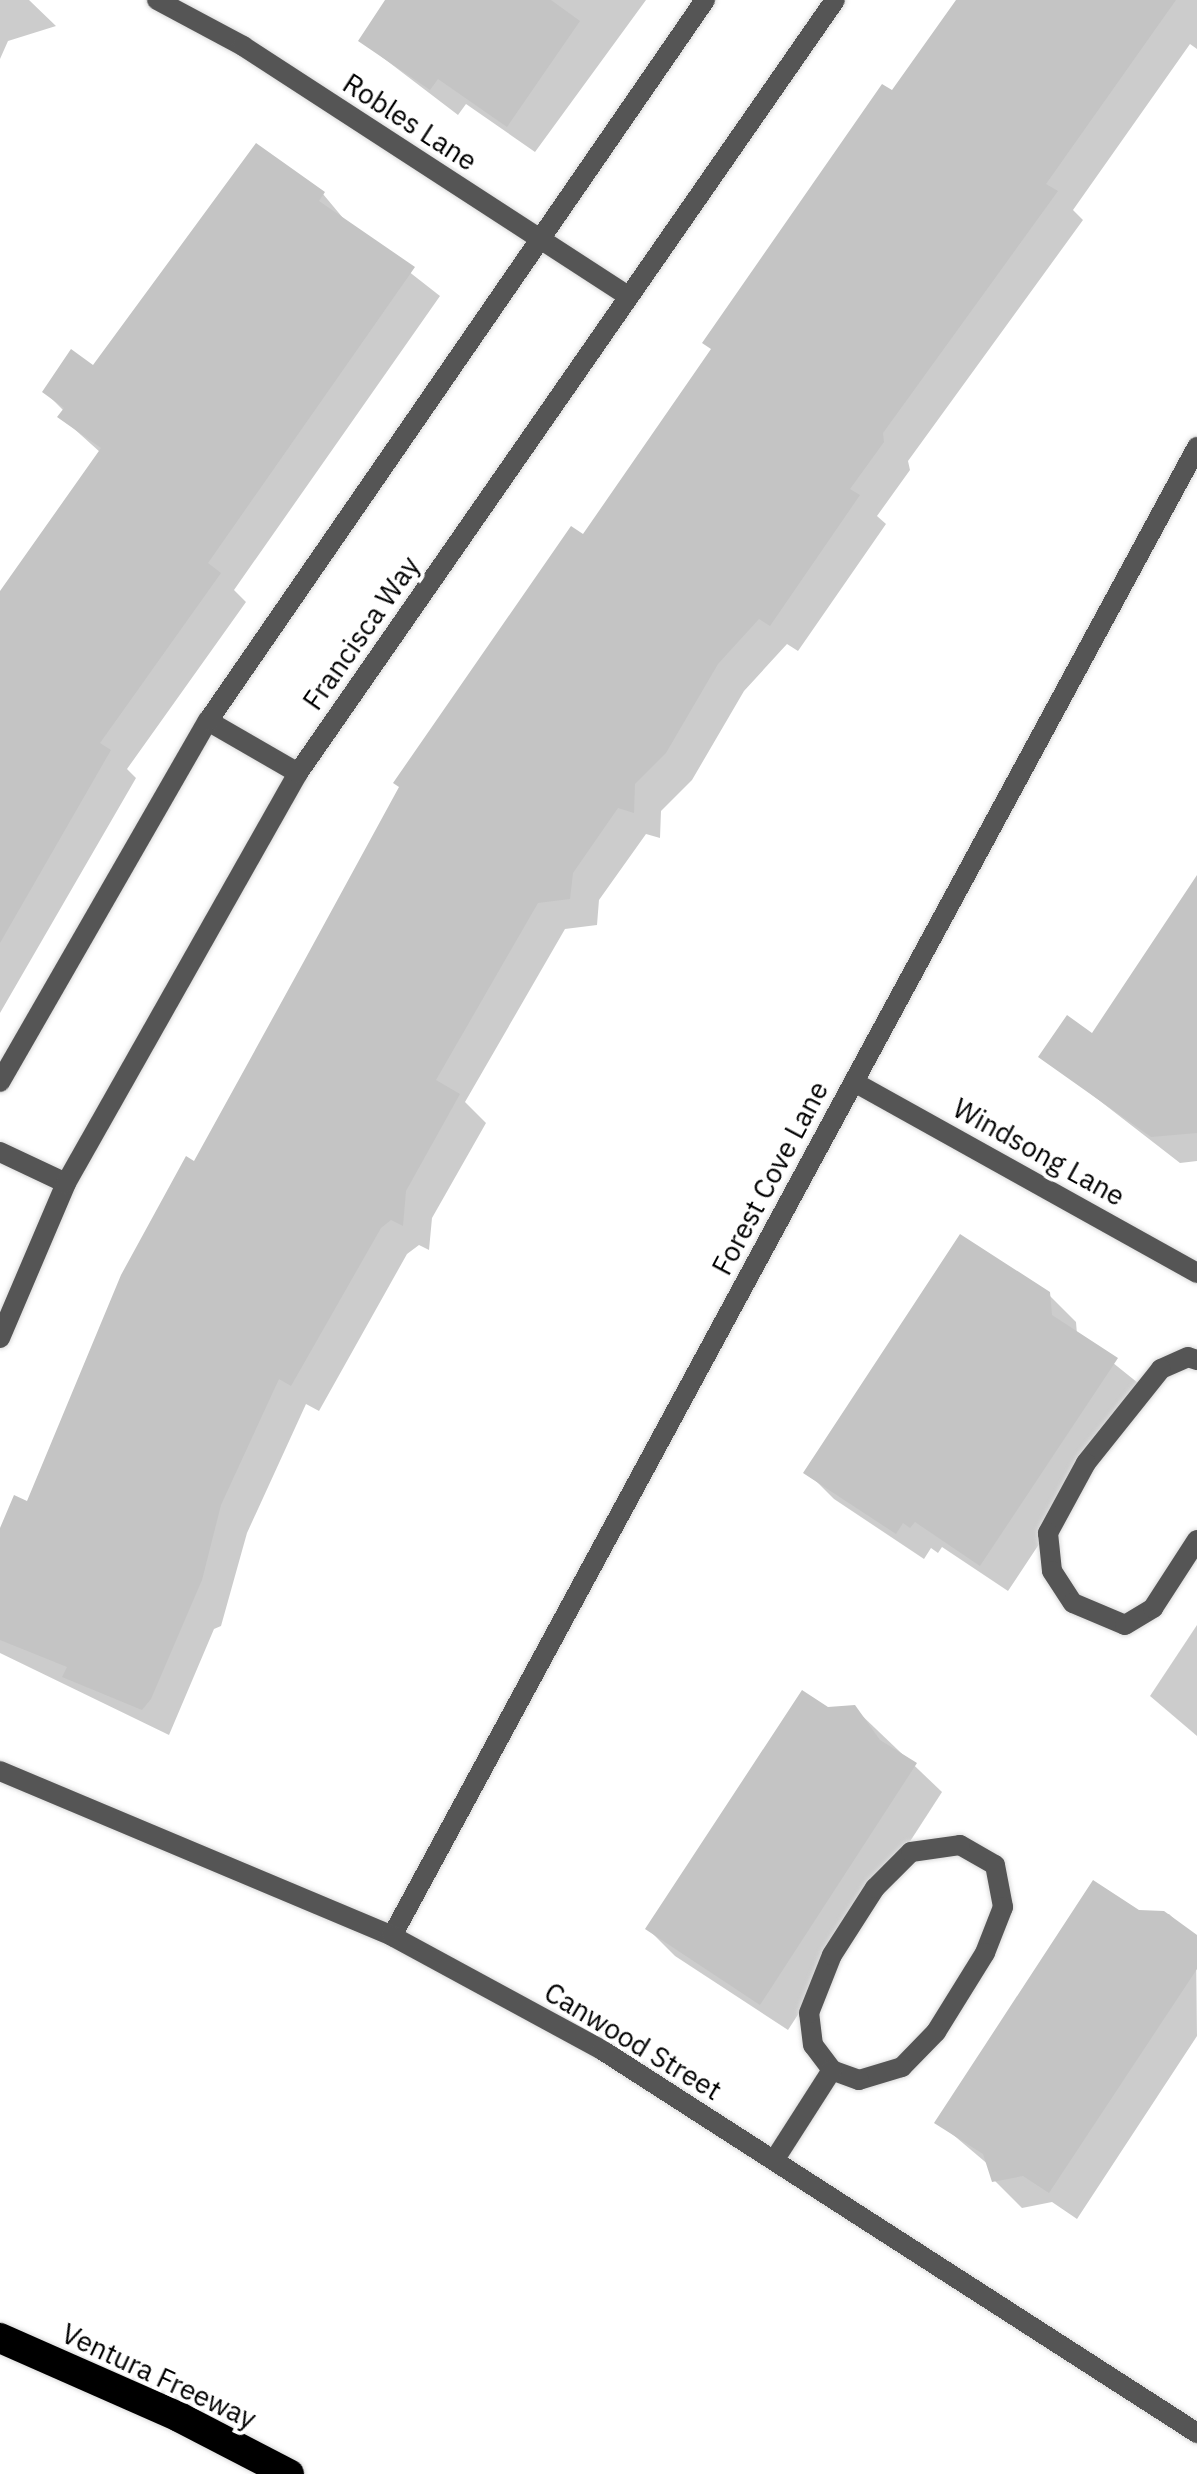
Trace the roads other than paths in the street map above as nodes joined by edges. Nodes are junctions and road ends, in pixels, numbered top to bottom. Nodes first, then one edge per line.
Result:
1 (157, 0) edge
2 (705, 0) edge
3 (835, 0) edge
4 (540, 239) junction
5 (628, 296) junction
6 (1197, 446) edge
7 (208, 721) junction
8 (298, 773) junction
9 (0, 1082) edge
10 (854, 1082) junction
11 (0, 1152) edge
12 (66, 1182) junction
13 (1197, 1273) edge
14 (0, 1338) edge
15 (1197, 1360) edge
16 (1197, 1540) edge
17 (0, 1771) edge
18 (392, 1936) junction
19 (832, 2070) junction
20 (775, 2159) junction
21 (0, 2338) edge
22 (1197, 2433) edge
23 (288, 2474) edge

1 - 4 street, Robles Lane
2 - 4 street
3 - 5 street, Francisca Way
4 - 5 street, Robles Lane
4 - 7 street
5 - 8 street, Francisca Way
6 - 10 street, Forest Cove Lane
7 - 8 street
7 - 9 street
8 - 12 street, Francisca Way
10 - 13 street, Windsong Lane
10 - 18 street, Forest Cove Lane
11 - 12 street
12 - 14 street, Francisca Way
15 - 16 street
17 - 18 street, Canwood Street
18 - 20 street, Canwood Street
19 - 19 street
19 - 20 street
20 - 22 street, Canwood Street
21 - 23 highway, Ventura Freeway

